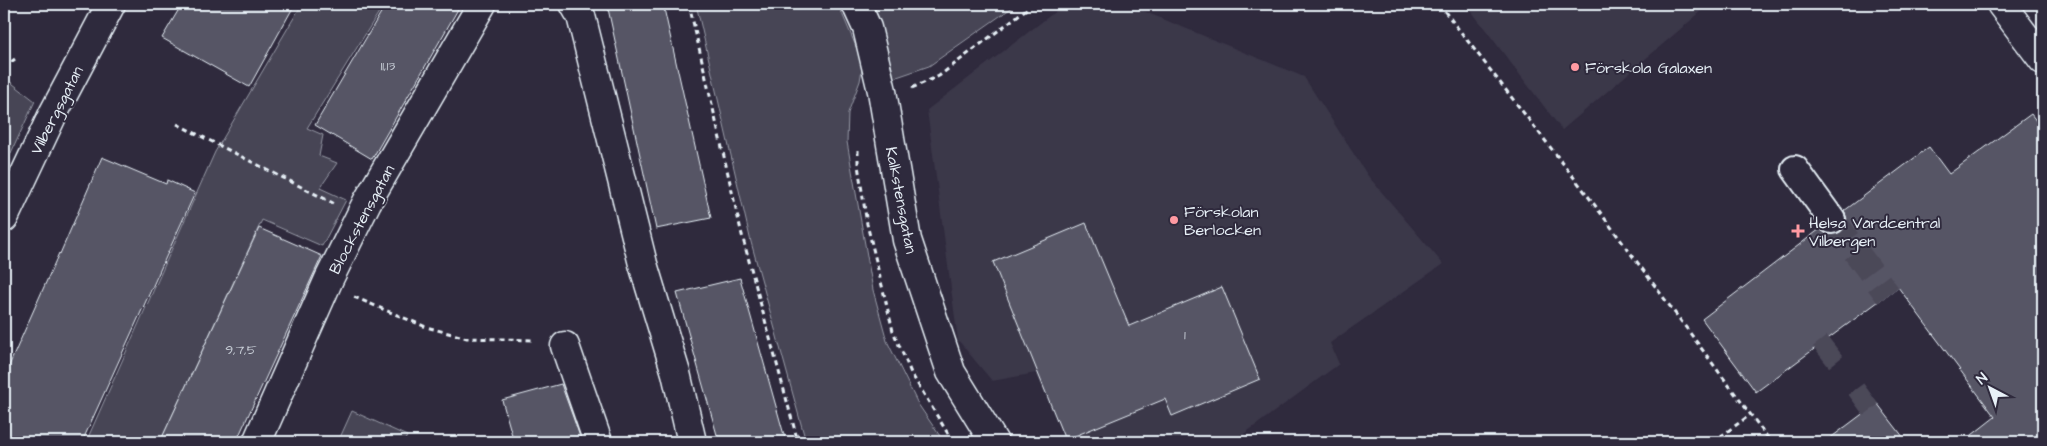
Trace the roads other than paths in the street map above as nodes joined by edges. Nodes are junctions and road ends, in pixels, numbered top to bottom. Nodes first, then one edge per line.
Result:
1 (111, 4) edge
2 (482, 4) edge
3 (574, 4) edge
4 (856, 4) edge
5 (2000, 4) edge
6 (2043, 60) edge
7 (1794, 169) dead end
8 (4, 218) edge
9 (1832, 220) tunnel mouth
10 (565, 346) road end
11 (256, 442) edge
12 (598, 442) edge
13 (692, 442) edge
14 (994, 442) edge

1 - 8 street, Vilbergsgatan
2 - 11 street, Blockstensgatan
3 - 13 street
4 - 14 street, Kalkstensgatan
5 - 6 street
7 - 9 street
10 - 12 street

